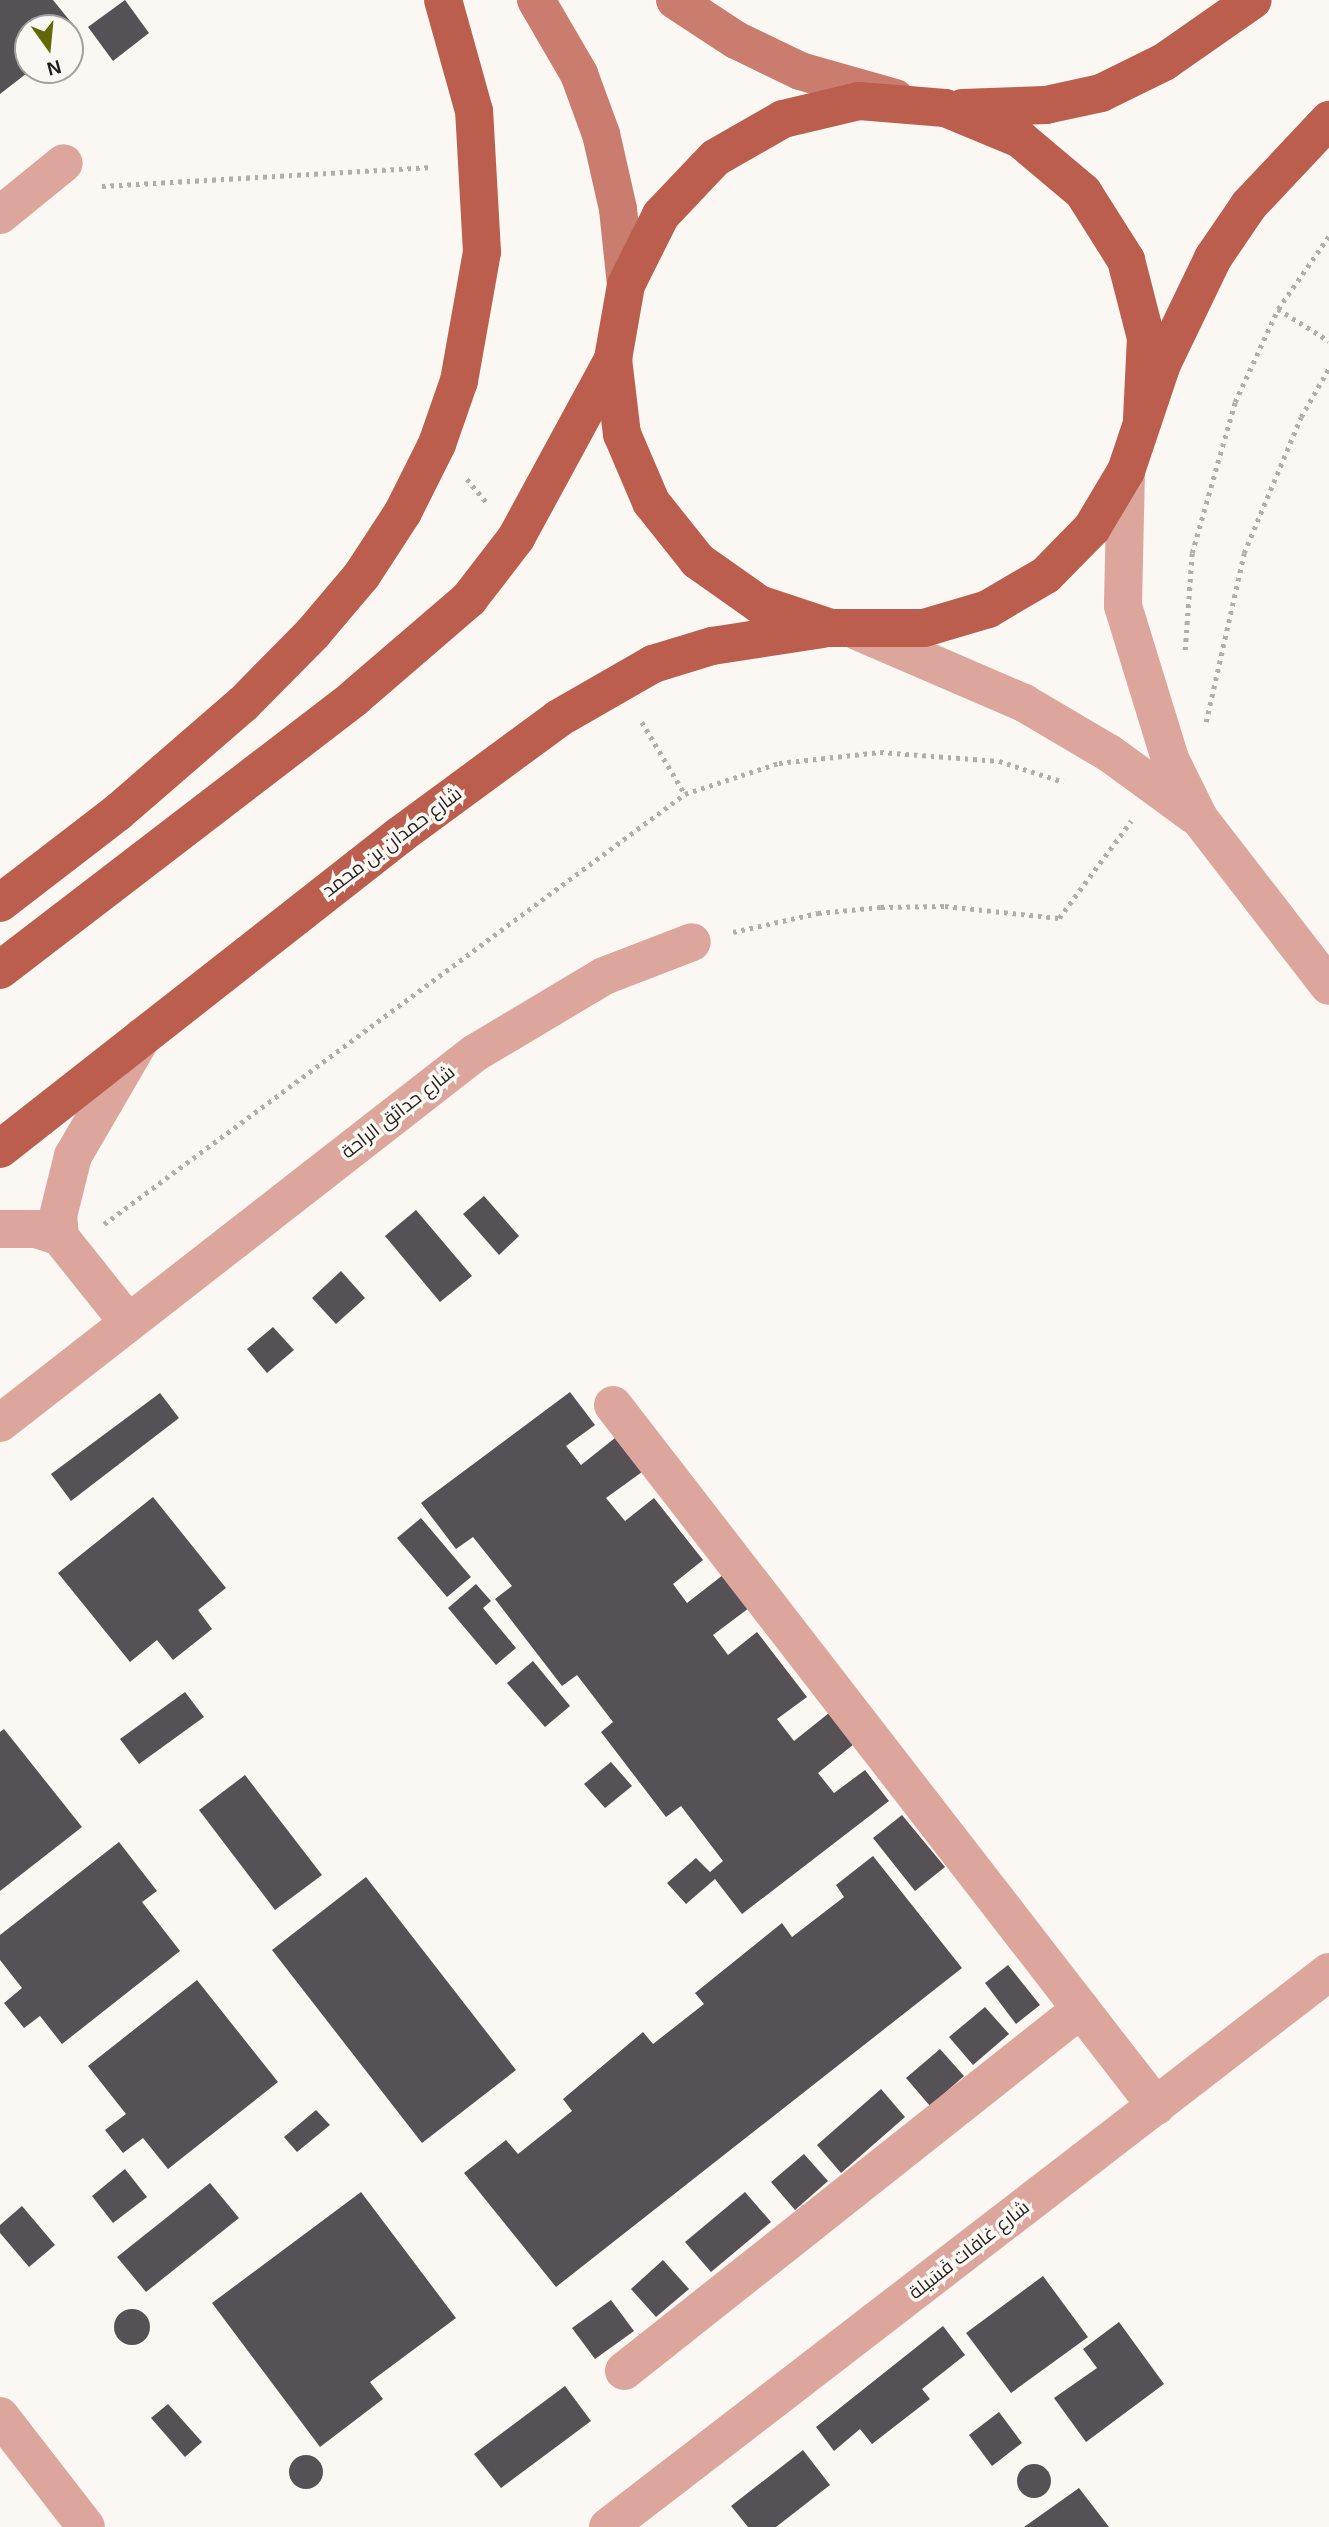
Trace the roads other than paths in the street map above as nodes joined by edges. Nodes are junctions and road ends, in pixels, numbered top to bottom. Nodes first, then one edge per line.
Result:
1 (443, 0) edge
2 (536, 0) edge
3 (675, 0) edge
4 (1253, 0) edge
5 (942, 107) junction
6 (1329, 120) edge
7 (64, 163) dead end
8 (0, 215) edge
9 (626, 285) junction
10 (613, 359) junction
11 (1142, 419) junction
12 (1126, 471) junction
13 (844, 629) junction
14 (1199, 818) junction
15 (0, 903) edge
16 (692, 942) road end
17 (0, 970) edge
18 (1329, 986) edge
19 (142, 1037) junction
20 (0, 1149) edge
21 (0, 1229) edge
22 (60, 1237) junction
23 (127, 1321) junction
24 (613, 1405) dead end
25 (0, 1423) edge
26 (1329, 1972) edge
27 (1080, 2009) junction
28 (1156, 2106) junction
29 (624, 2371) dead end
30 (0, 2416) edge
31 (86, 2527) edge
32 (608, 2527) edge

1 - 15 main road
2 - 9 street
3 - 5 street
4 - 5 main road
5 - 9 main road
5 - 11 main road
6 - 11 main road
7 - 8 street
9 - 10 main road
10 - 13 main road
10 - 17 main road
11 - 12 main road, شارع حمدان بن محمد
12 - 13 main road, شارع حمدان بن محمد
12 - 14 street
13 - 14 street
13 - 19 main road, شارع حمدان بن محمد
14 - 18 street
16 - 23 street, شارع حدائق الراحة
19 - 20 main road, شارع حمدان بن محمد
19 - 22 street
21 - 22 street
22 - 23 street
23 - 25 street, شارع حدائق الراحة
24 - 27 street
26 - 28 street, شارع غافات فَسَيلة
27 - 28 street
27 - 29 street
28 - 32 street, شارع غافات فَسَيلة
30 - 31 street

